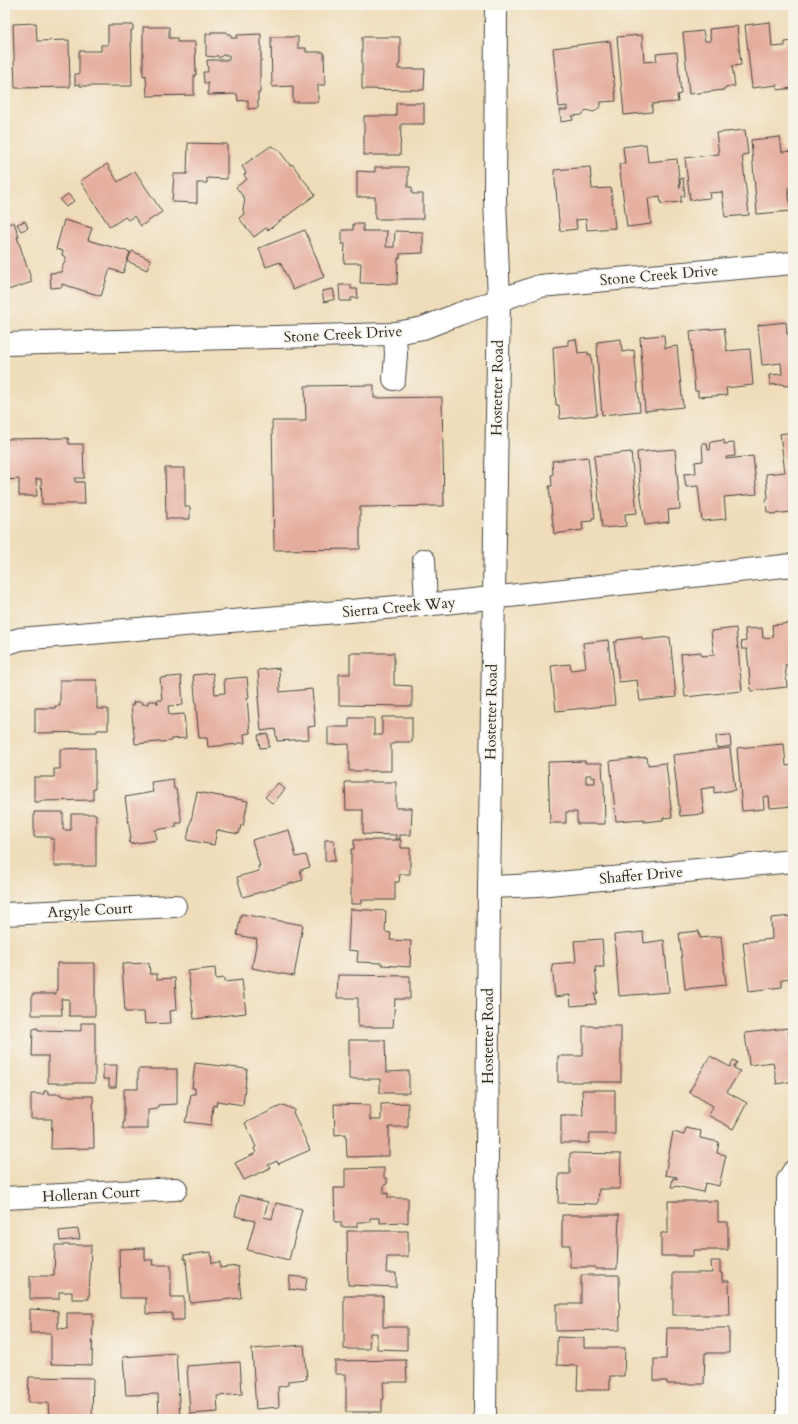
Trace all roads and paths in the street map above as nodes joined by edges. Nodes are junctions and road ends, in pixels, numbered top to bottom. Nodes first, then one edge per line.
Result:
1 (496, 5) edge
2 (793, 263) edge
3 (499, 300) junction
4 (395, 333) junction
5 (5, 344) edge
6 (394, 378) dead end
7 (424, 560) dead end
8 (793, 565) edge
9 (493, 598) junction
10 (426, 604) junction
11 (5, 644) edge
12 (793, 861) edge
13 (489, 886) junction
14 (175, 906) dead end
15 (5, 914) edge
16 (793, 1172) edge
17 (176, 1189) dead end
18 (5, 1198) edge
19 (485, 1419) edge
20 (788, 1419) edge

1 - 3 street, Hostetter Road
2 - 3 street, Stone Creek Drive
3 - 4 street, Stone Creek Drive
3 - 9 street, Hostetter Road
4 - 5 street, Stone Creek Drive
4 - 6 street
7 - 10 street
8 - 9 street, Sierra Creek Way
9 - 10 street, Sierra Creek Way
9 - 13 street, Hostetter Road
10 - 11 street, Sierra Creek Way
12 - 13 street, Shaffer Drive
13 - 19 street, Hostetter Road
14 - 15 street, Argyle Court
16 - 20 street
17 - 18 street, Holleran Court

